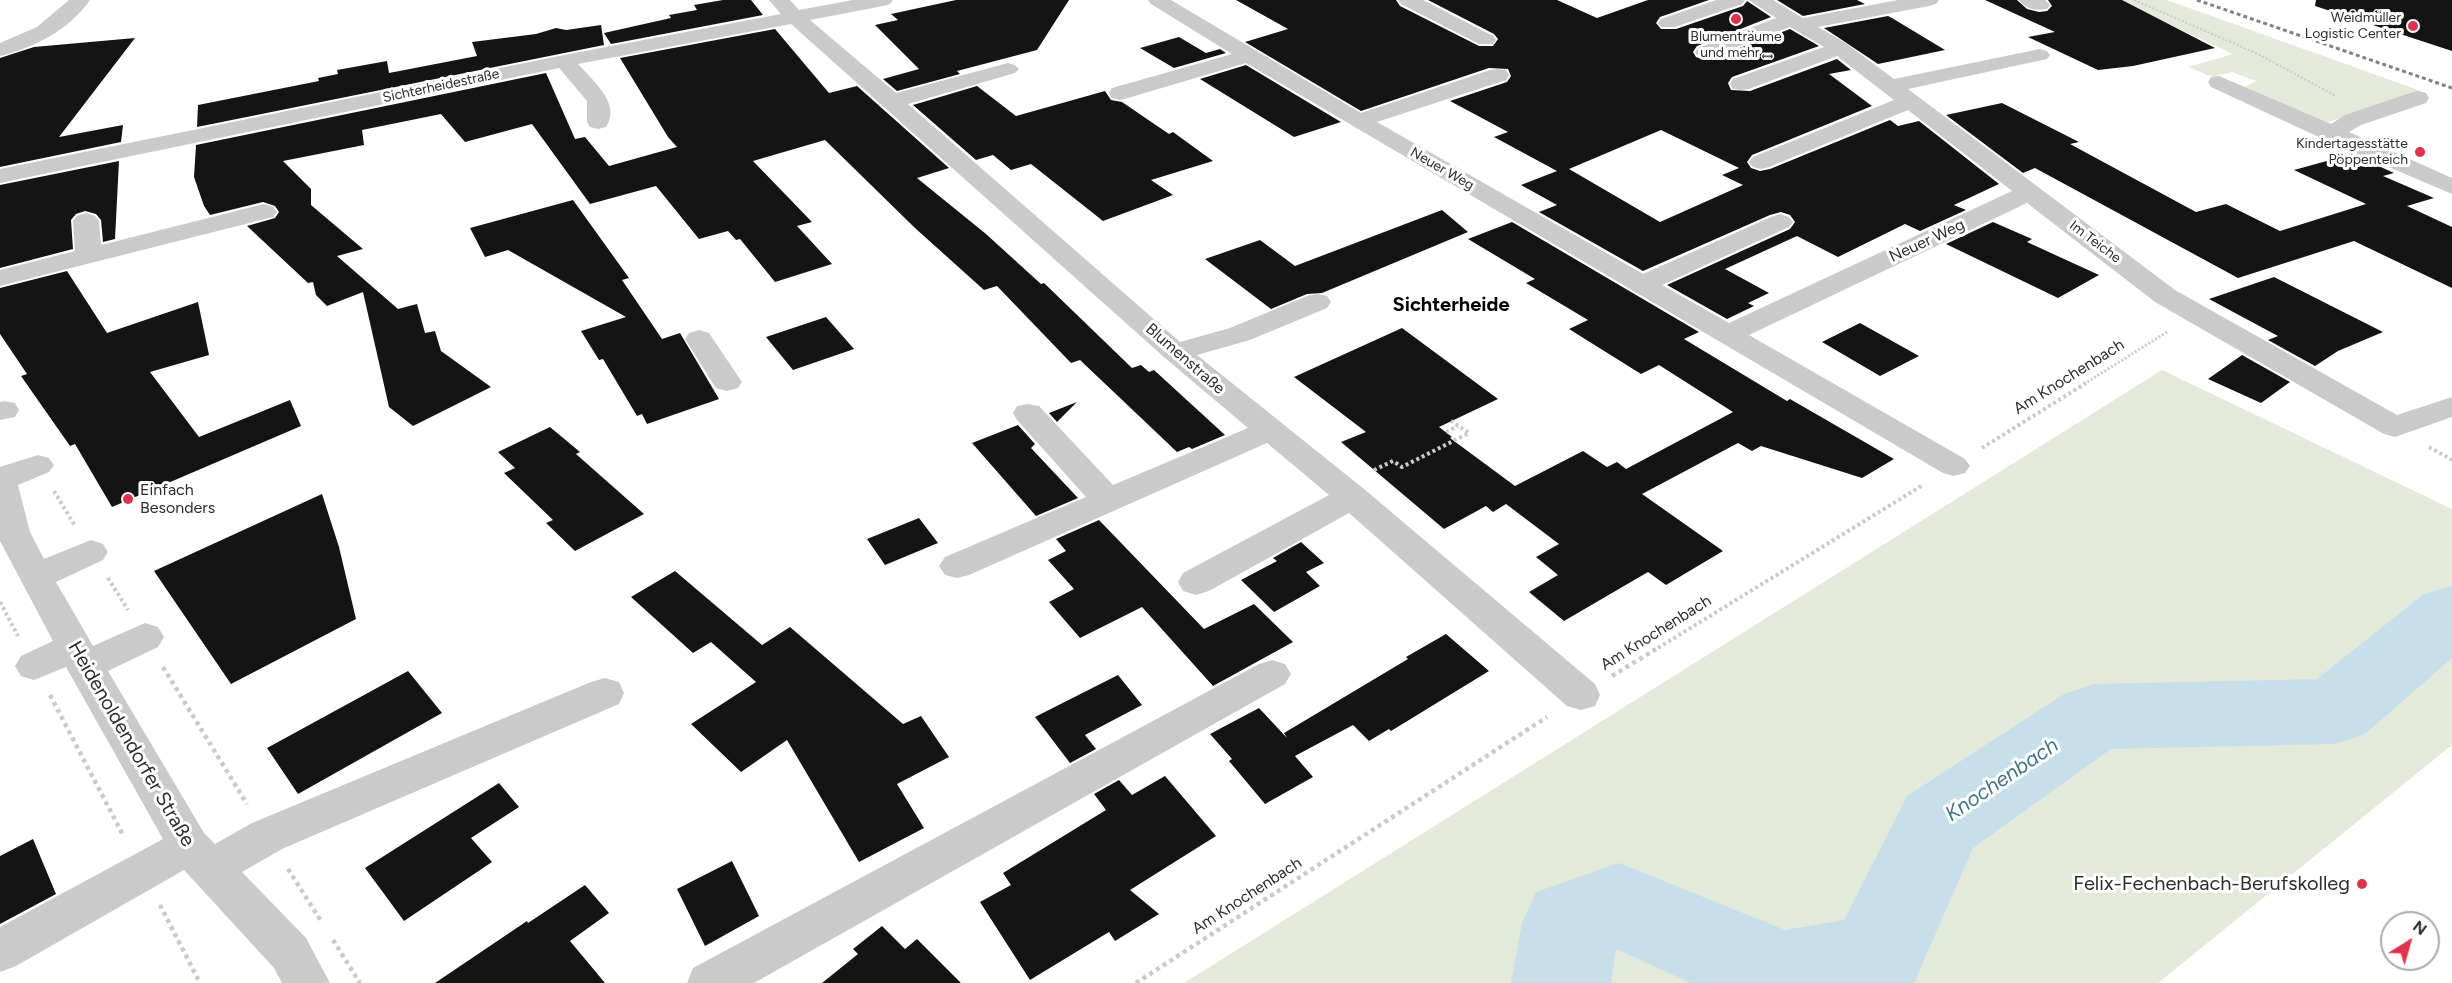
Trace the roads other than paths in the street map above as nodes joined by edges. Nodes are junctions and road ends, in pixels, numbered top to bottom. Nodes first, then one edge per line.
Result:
1 (80, 0) edge
2 (883, 0) edge
3 (1158, 0) edge
4 (1408, 0) edge
5 (1735, 0) edge
6 (1759, 0) edge
7 (1929, 0) edge
8 (787, 8) edge
9 (1797, 21) junction
10 (1668, 23) dead end
11 (1486, 40) dead end
12 (1840, 48) junction
13 (0, 50) edge
14 (1705, 52) dead end
15 (2040, 55) dead end
16 (1249, 56) junction
17 (564, 61) junction
18 (1008, 69) dead end
19 (1498, 75) dead end
20 (2219, 82) dead end
21 (1741, 84) dead end
22 (1120, 93) dead end
23 (1901, 93) junction
24 (2418, 98) dead end
25 (893, 101) junction
26 (1359, 121) junction
27 (598, 122) dead end
28 (2331, 134) junction
29 (1761, 162) dead end
30 (0, 176) edge
31 (2452, 187) edge
32 (2030, 192) junction
33 (264, 212) dead end
34 (86, 220) dead end
35 (1780, 222) dead end
36 (89, 256) junction
37 (0, 278) edge
38 (1641, 285) junction
39 (1317, 302) dead end
40 (1727, 335) junction
41 (699, 339) dead end
42 (1175, 352) junction
43 (727, 382) dead end
44 (2452, 406) edge
45 (1028, 413) dead end
46 (1270, 430) junction
47 (38, 465) road end
48 (1954, 466) road end
49 (0, 479) edge
50 (1346, 492) junction
51 (1108, 500) junction
52 (91, 552) road end
53 (957, 566) dead end
54 (35, 577) junction
55 (1196, 582) dead end
56 (145, 637) road end
57 (80, 658) junction
58 (38, 673) road end
59 (1272, 674) dead end
60 (605, 693) dead end
61 (1581, 695) road end
62 (199, 857) junction
63 (0, 951) edge
64 (307, 983) edge
65 (710, 983) edge

1 - 13 street
2 - 8 street, Sichterheidestraße
3 - 16 street, Neuer Weg
4 - 11 street
5 - 10 street
6 - 9 street, Im Teiche
7 - 9 street
8 - 17 street, Sichterheidestraße
8 - 25 street, Blumenstraße
9 - 12 street, Im Teiche
9 - 14 street
12 - 21 street
12 - 23 street, Im Teiche
15 - 23 street
16 - 22 street
16 - 26 street, Neuer Weg
17 - 27 street
17 - 30 street, Sichterheidestraße
18 - 25 street
19 - 26 street
20 - 28 street
23 - 29 street
23 - 32 street, Im Teiche
24 - 28 street
25 - 42 street, Blumenstraße
26 - 38 street, Neuer Weg
28 - 31 street
32 - 40 street, Neuer Weg
32 - 44 street, Im Teiche
33 - 36 street
34 - 36 street
35 - 38 street
36 - 37 street
38 - 40 street, Neuer Weg
39 - 42 street
40 - 48 street, Neuer Weg
41 - 43 street
42 - 46 street, Blumenstraße
45 - 51 street
46 - 50 street, Blumenstraße
46 - 51 street
47 - 49 street
49 - 54 street, Heidenoldendorfer Straße
50 - 55 street
50 - 61 street, Blumenstraße
51 - 53 street
52 - 54 street
54 - 57 street, Heidenoldendorfer Straße
56 - 57 street
57 - 58 street
57 - 62 street, Heidenoldendorfer Straße
59 - 65 street
60 - 62 street
62 - 63 street
62 - 64 street, Heidenoldendorfer Straße

